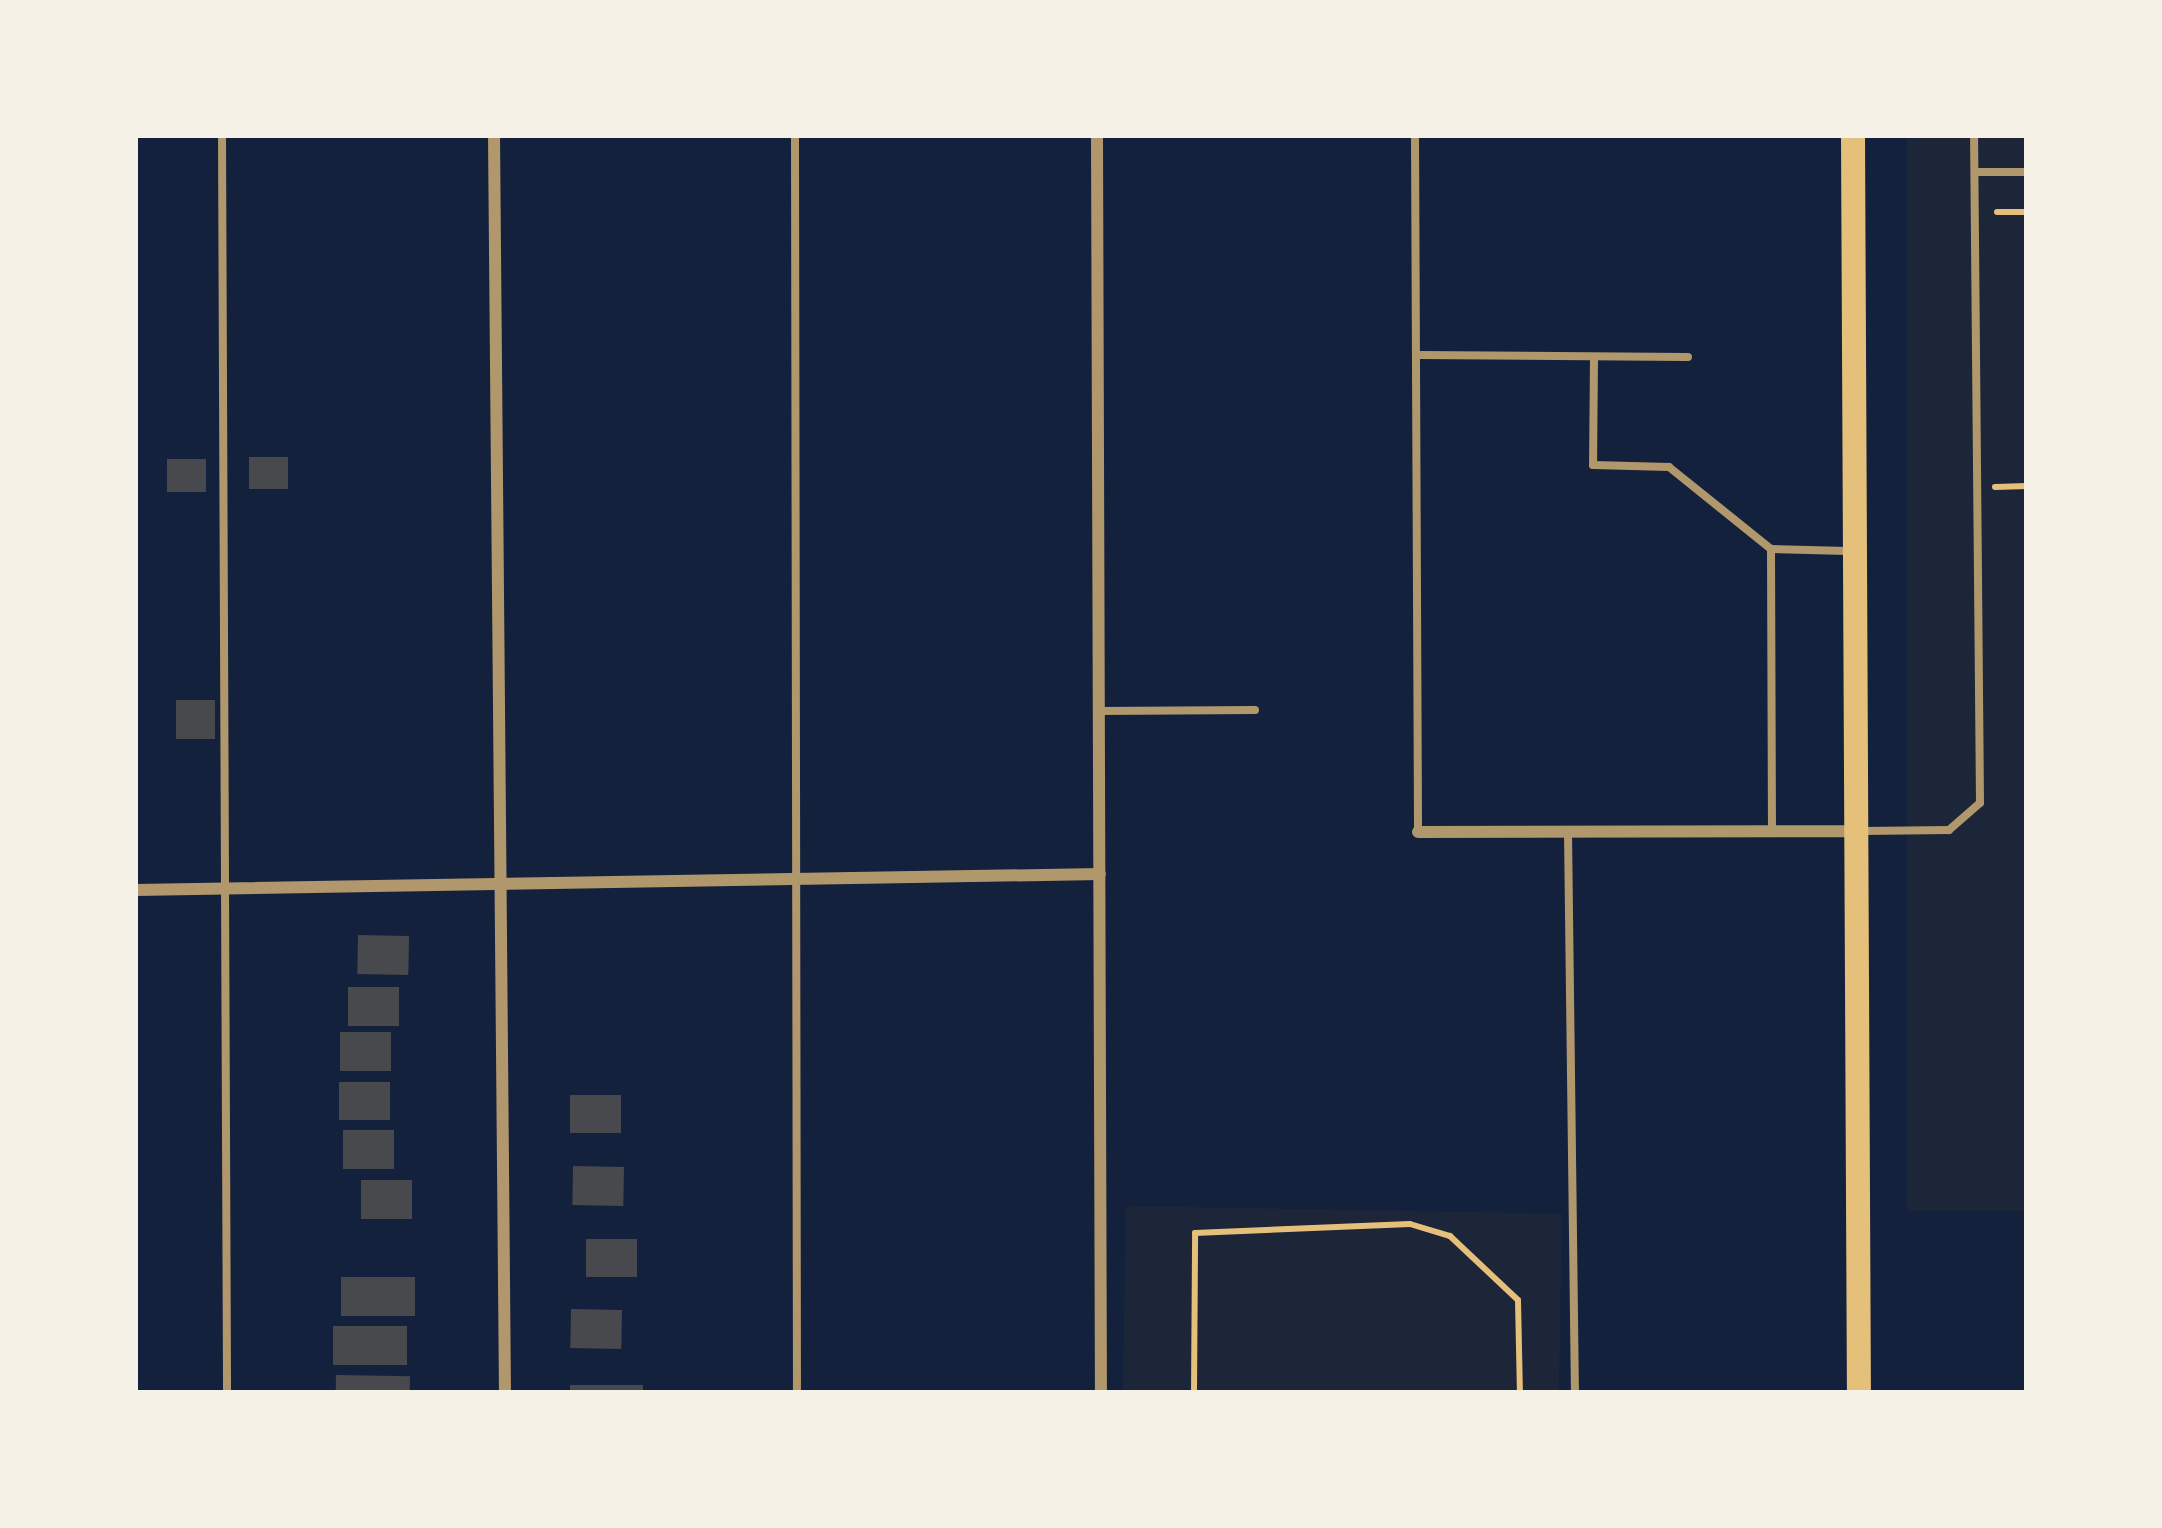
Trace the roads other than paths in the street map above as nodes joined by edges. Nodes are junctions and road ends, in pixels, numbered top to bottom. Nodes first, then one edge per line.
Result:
1 (222, 135) edge
2 (494, 135) edge
3 (795, 135) edge
4 (1096, 135) edge
5 (1415, 135) edge
6 (1853, 135) edge
7 (1974, 135) edge
8 (1975, 172) junction
9 (2027, 172) edge
10 (1418, 356) junction
11 (1594, 357) junction
12 (1688, 357) dead end
13 (1771, 550) junction
14 (1854, 551) junction
15 (1255, 710) dead end
16 (1099, 711) junction
17 (1772, 831) junction
18 (1855, 831) junction
19 (1418, 832) joint
20 (1568, 832) junction
21 (1100, 874) junction
22 (795, 879) junction
23 (500, 884) junction
24 (226, 889) junction
25 (135, 890) edge
26 (227, 1393) edge
27 (505, 1393) edge
28 (797, 1393) edge
29 (1101, 1393) edge
30 (1575, 1393) edge
31 (1858, 1393) edge

1 - 24 lane
2 - 23 street
3 - 22 lane
4 - 16 street
5 - 10 lane
6 - 14 main road
7 - 8 lane
8 - 9 lane
8 - 18 lane
10 - 11 lane
10 - 19 lane
11 - 12 lane
11 - 13 lane
13 - 14 lane
13 - 17 lane
14 - 18 main road
15 - 16 lane
16 - 21 street
17 - 18 street
17 - 20 street
18 - 31 main road
19 - 20 street
20 - 30 lane
21 - 22 street
21 - 29 street
22 - 23 street
22 - 28 lane
23 - 24 street
23 - 27 street
24 - 25 street
24 - 26 lane

